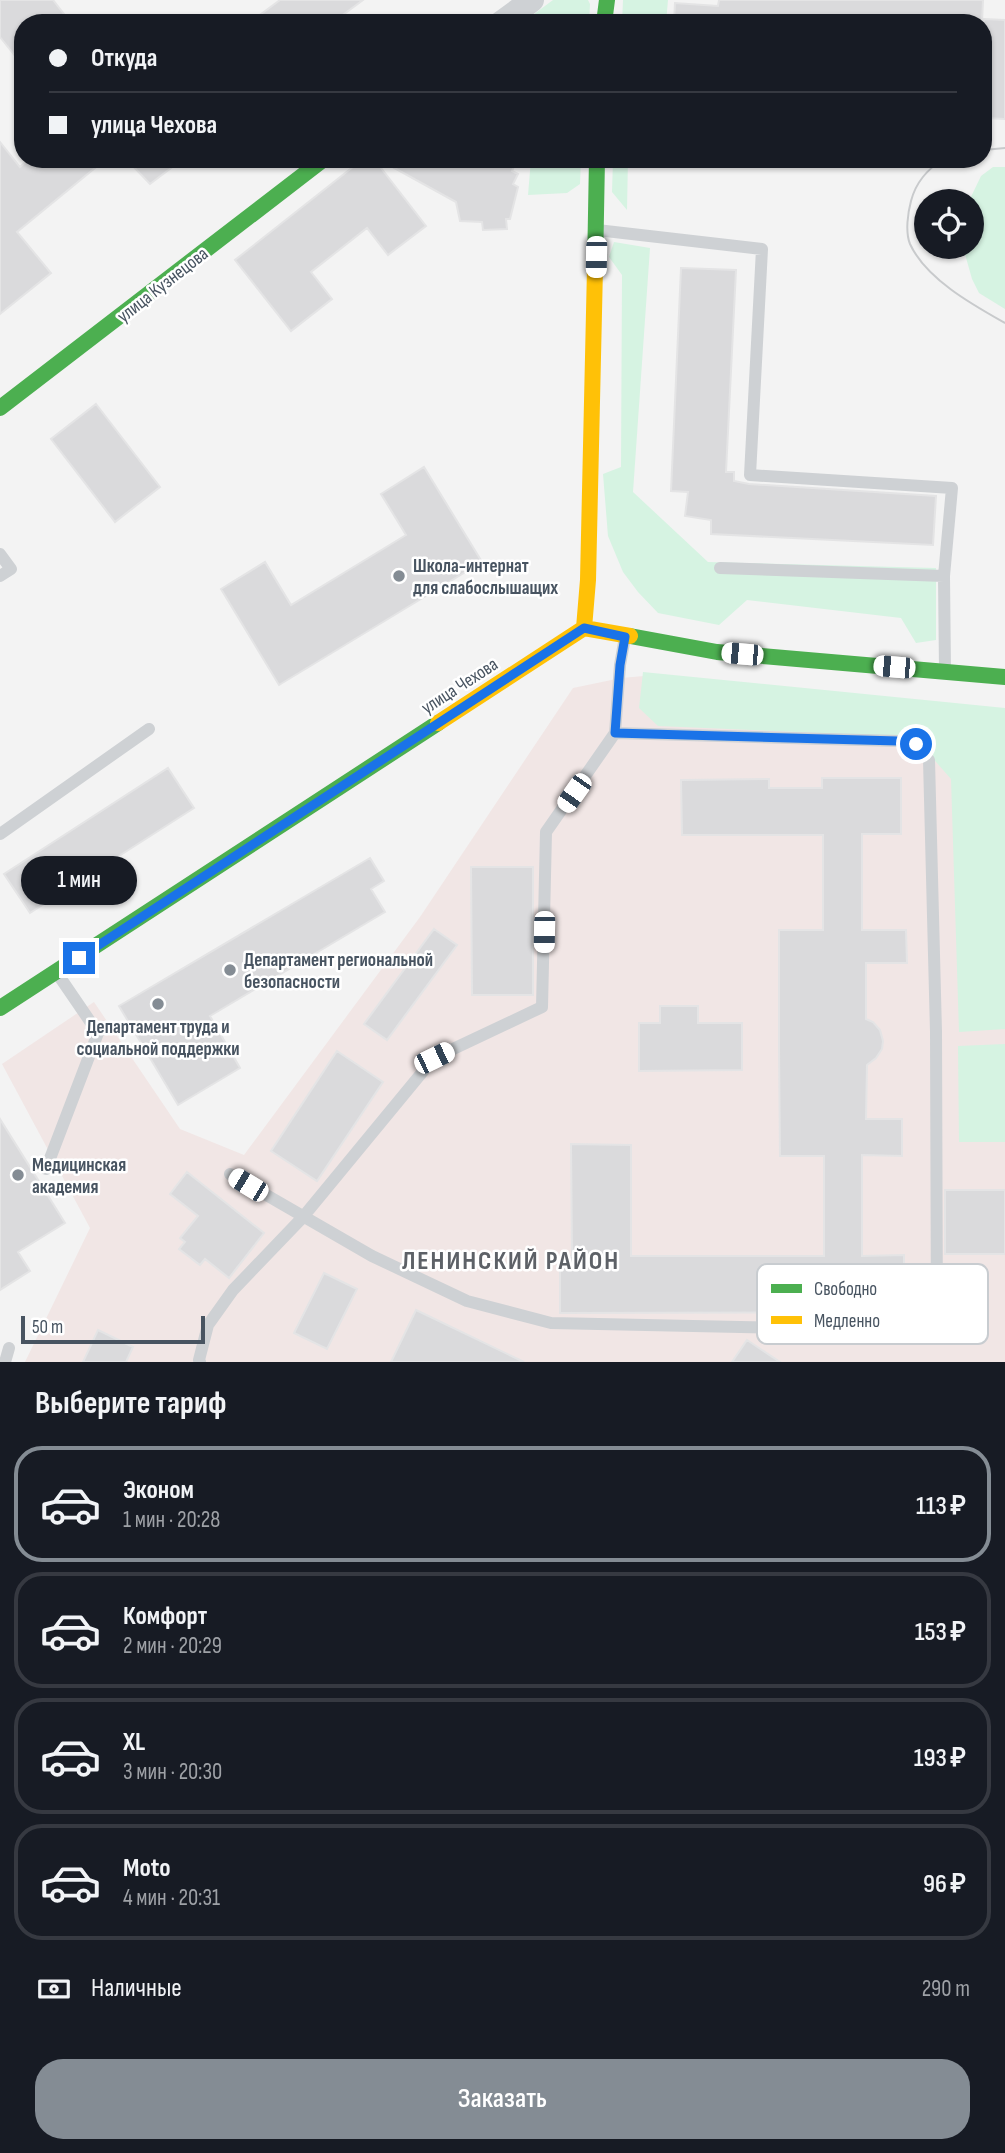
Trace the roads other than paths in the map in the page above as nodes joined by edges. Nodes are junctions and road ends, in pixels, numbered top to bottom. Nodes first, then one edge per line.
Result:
1 (532, 0) edge
2 (513, 14) edge
3 (312, 168) edge
4 (597, 168) edge
5 (596, 230) junction
6 (0, 408) edge
7 (0, 554) edge
8 (720, 568) dead end
9 (0, 576) edge
10 (944, 576) junction
11 (584, 628) junction
12 (625, 637) junction
13 (945, 671) junction
14 (1005, 677) edge
15 (149, 729) dead end
16 (615, 733) junction
17 (0, 834) edge
18 (57, 972) junction
19 (0, 1008) edge
20 (46, 1170) dead end
21 (230, 1174) dead end
22 (303, 1217) junction
23 (937, 1264) edge
24 (757, 1327) edge
25 (9, 1348) dead end
26 (5, 1362) edge
27 (200, 1362) edge

1 - 2 street
3 - 6 street, улица Кузнецова
4 - 5 street
5 - 10 lane
5 - 11 street
7 - 9 lane
8 - 10 lane
10 - 13 lane
11 - 12 street
11 - 18 street, улица Чехова
12 - 13 street
12 - 16 lane
13 - 14 street
15 - 17 lane
16 - 22 lane
16 - 23 lane
18 - 19 street, улица Чехова
18 - 20 lane
21 - 22 lane
22 - 24 lane
22 - 27 lane
25 - 26 lane

